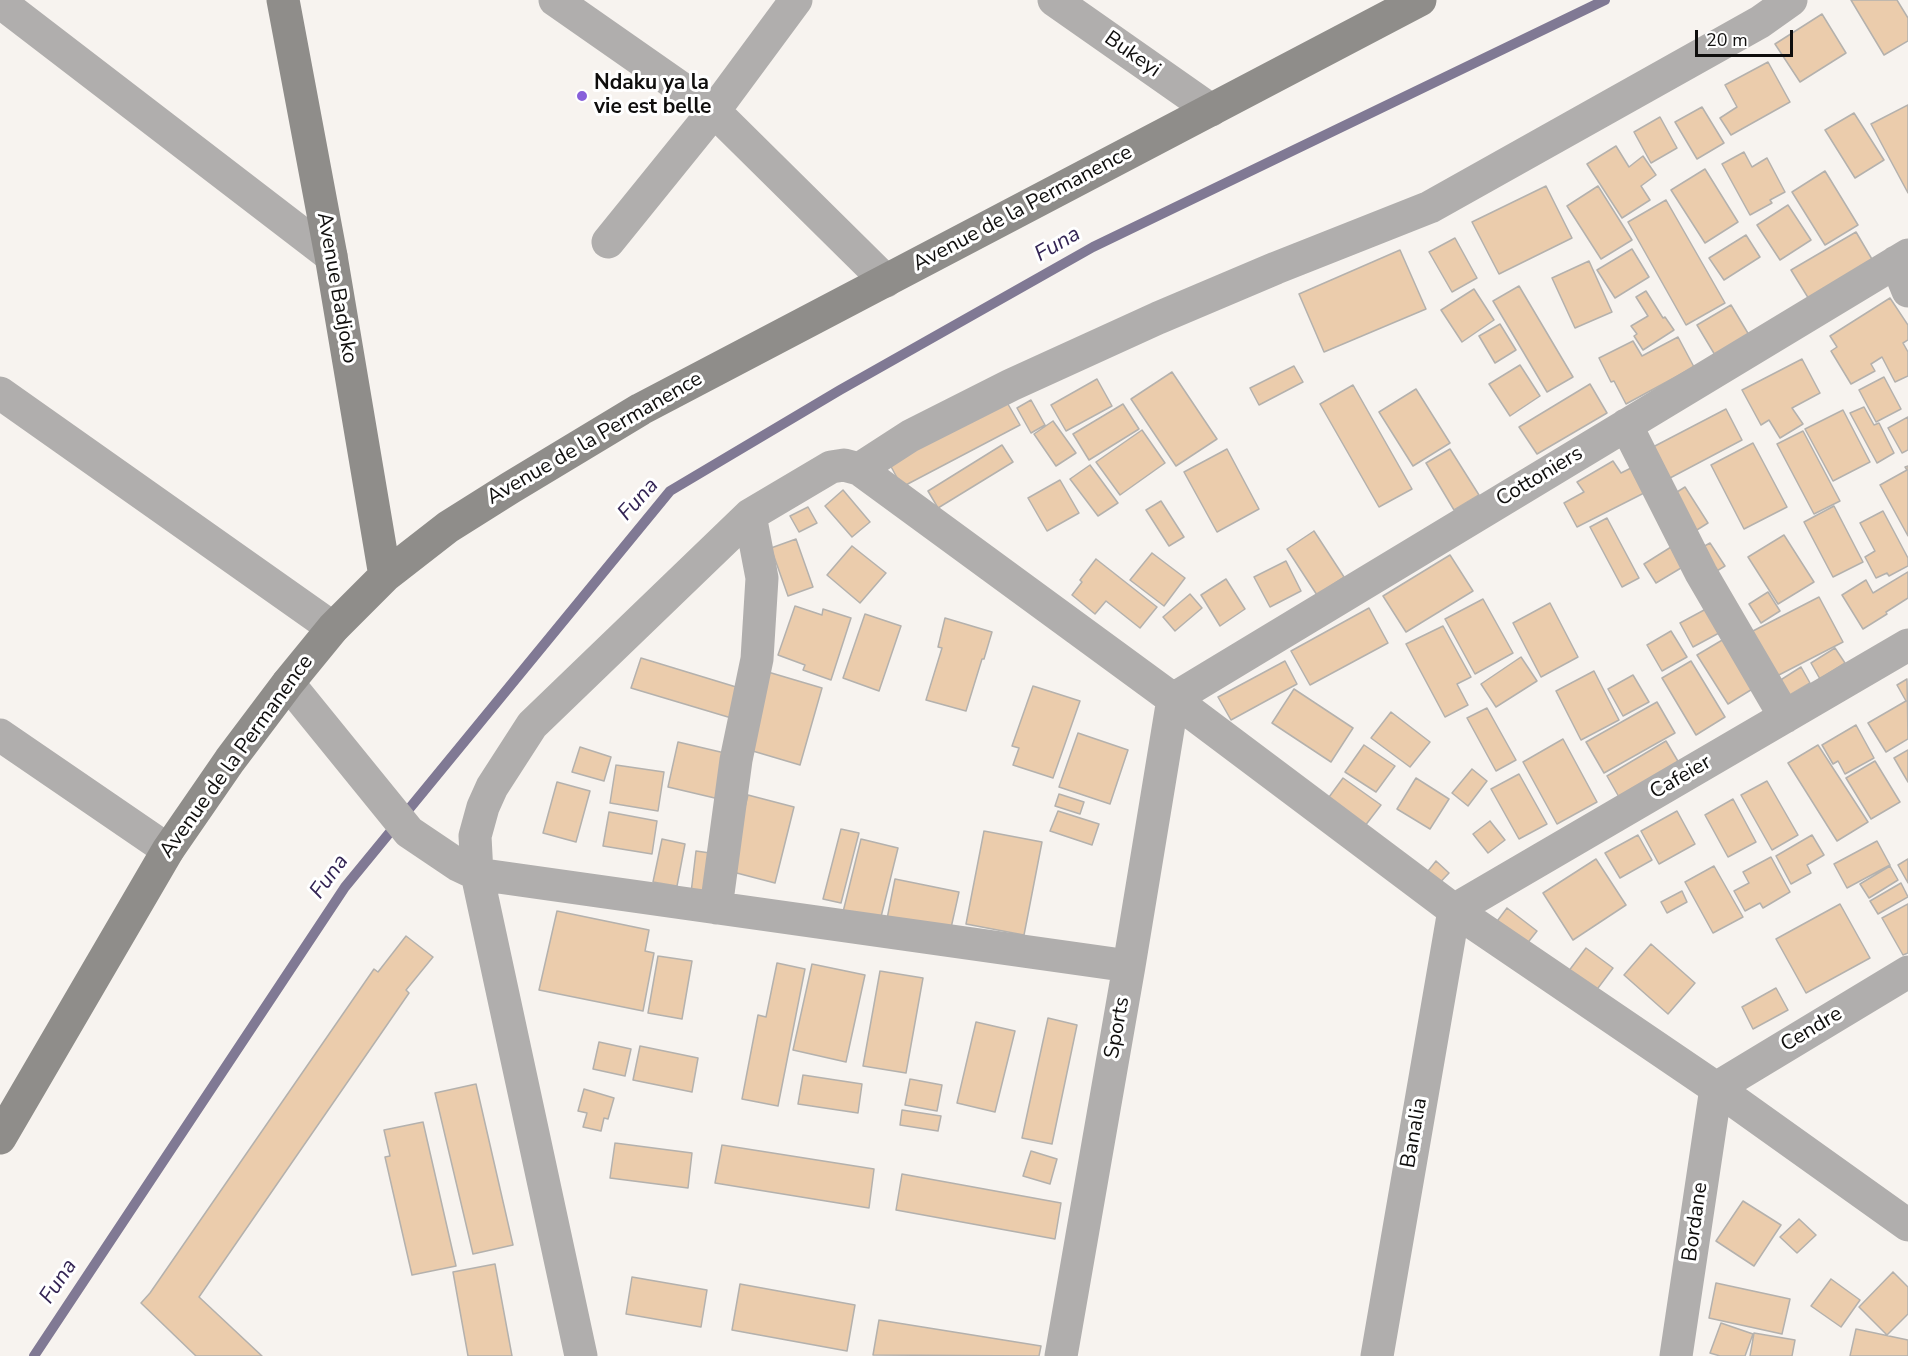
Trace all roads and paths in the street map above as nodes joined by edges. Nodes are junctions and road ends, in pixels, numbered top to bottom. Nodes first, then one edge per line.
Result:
1 (283, 0) edge
2 (555, 0) edge
3 (796, 0) edge
4 (1054, 0) edge
5 (1420, 0) edge
6 (1791, 0) edge
7 (0, 2) edge
8 (1210, 110) junction
9 (714, 111) junction
10 (608, 242) dead end
11 (331, 256) junction
12 (1904, 269) edge
13 (886, 281) junction
14 (0, 393) edge
15 (1626, 425) junction
16 (859, 469) junction
17 (750, 515) junction
18 (385, 576) junction
19 (333, 628) junction
20 (1908, 645) edge
21 (288, 683) junction
22 (1173, 699) junction
23 (1785, 717) junction
24 (0, 735) edge
25 (168, 850) junction
26 (477, 874) junction
27 (716, 908) junction
28 (1454, 910) junction
29 (1129, 966) junction
30 (1908, 972) edge
31 (1716, 1088) junction
32 (9, 1103) edge
33 (0, 1138) edge
34 (1908, 1225) edge
35 (581, 1356) edge
36 (1061, 1356) edge
37 (1377, 1356) edge
38 (1676, 1356) edge

1 - 11 street, Avenue Badjoko
2 - 9 street
3 - 9 street
4 - 8 street, Bukeyi
5 - 8 street, Avenue de la Permanence
6 - 16 street
7 - 11 street
8 - 13 street, Avenue de la Permanence
9 - 10 street
9 - 13 street
11 - 18 street, Avenue Badjoko
12 - 15 street, Cottoniers
13 - 18 street, Avenue de la Permanence
14 - 19 street
15 - 22 street, Cottoniers
15 - 23 street
16 - 17 street
16 - 22 street
17 - 26 street
17 - 27 street
18 - 19 street, Avenue de la Permanence
19 - 21 street, Avenue de la Permanence
20 - 23 street, Cafeier
21 - 25 street, Avenue de la Permanence
21 - 26 street
22 - 28 street
22 - 29 street, Sports
23 - 28 street, Cafeier
24 - 25 street
25 - 32 street, Avenue de la Permanence
26 - 27 street
26 - 35 street
27 - 29 street
28 - 31 street
28 - 37 street, Banalia
29 - 36 street, Sports
30 - 31 street, Cendre
31 - 34 street
31 - 38 street, Bordane
32 - 33 street, Avenue de la Permanence

